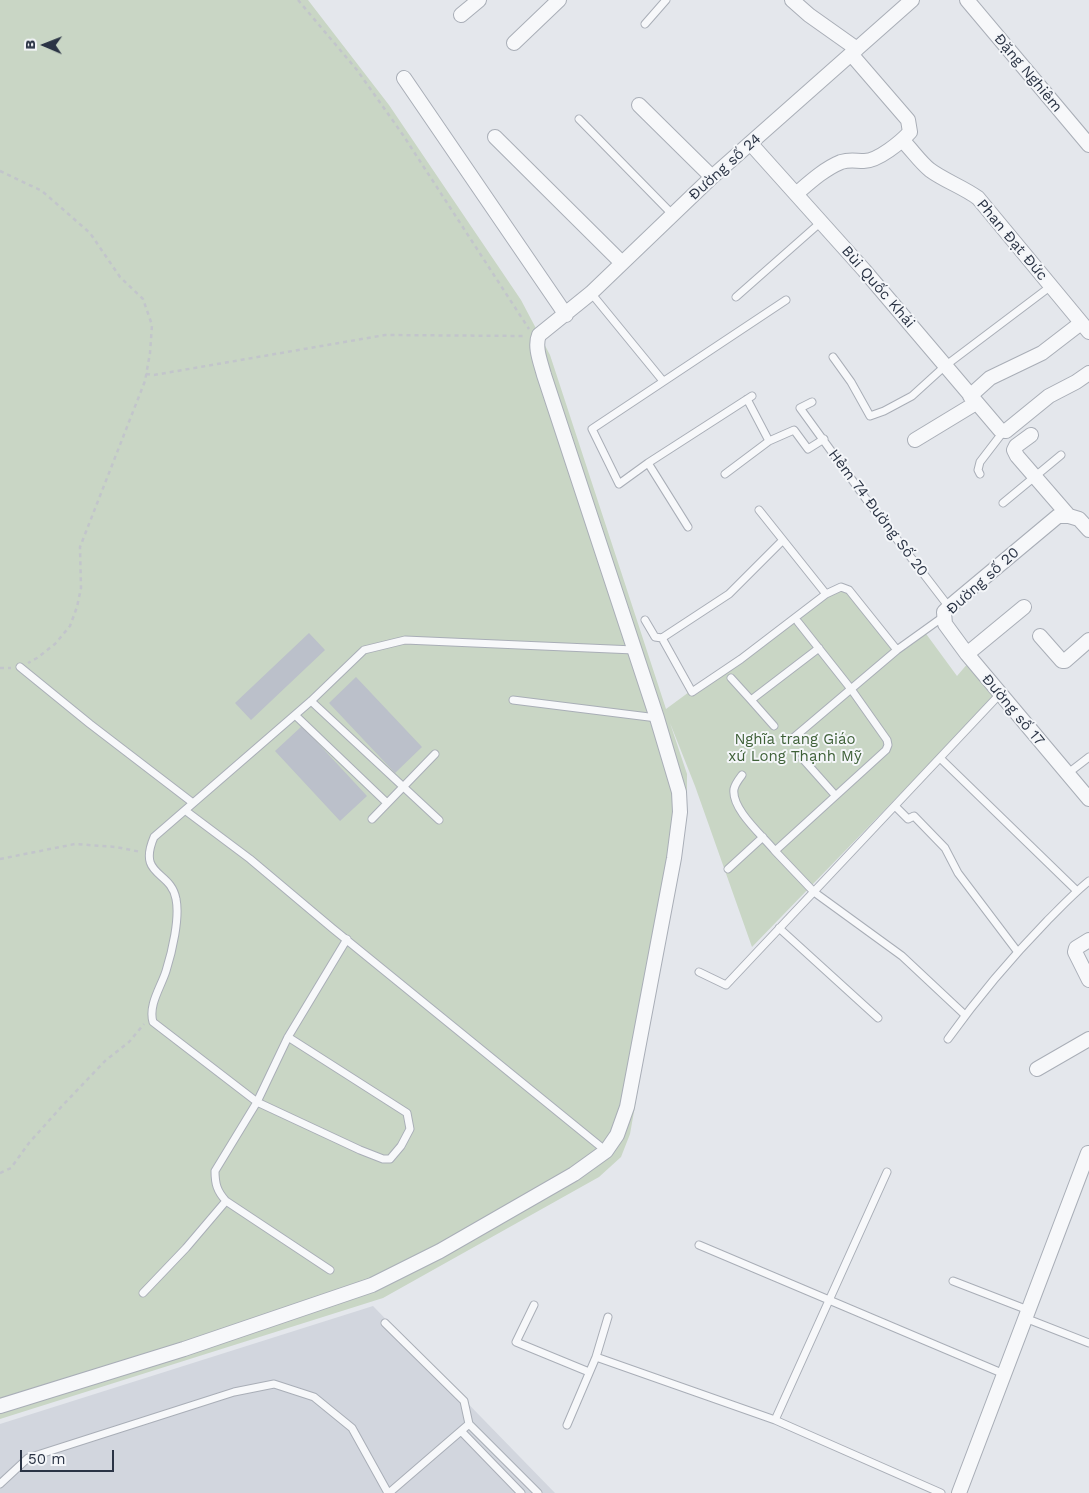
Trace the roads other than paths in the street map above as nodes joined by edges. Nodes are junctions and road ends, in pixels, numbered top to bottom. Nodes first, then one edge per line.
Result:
1 (479, 0) edge
2 (559, 0) edge
3 (666, 0) edge
4 (792, 0) edge
5 (912, 0) edge
6 (966, 0) edge
7 (461, 15) dead end
8 (645, 24) dead end
9 (514, 43) dead end
10 (854, 51) junction
11 (404, 78) dead end
12 (639, 105) dead end
13 (579, 119) dead end
14 (495, 137) dead end
15 (902, 141) junction
16 (751, 144) junction
17 (1089, 145) edge
18 (712, 177) junction
19 (796, 194) junction
20 (672, 214) junction
21 (821, 222) junction
22 (622, 264) junction
23 (1051, 286) junction
24 (591, 293) junction
25 (736, 297) dead end
26 (786, 300) dead end
27 (566, 315) junction
28 (1083, 325) edge
29 (833, 357) dead end
30 (945, 366) junction
31 (1089, 374) edge
32 (663, 381) junction
33 (973, 400) junction
34 (812, 402) dead end
35 (1003, 432) junction
36 (1031, 435) dead end
37 (824, 439) junction
38 (915, 440) dead end
39 (769, 441) junction
40 (1061, 455) dead end
41 (648, 463) junction
42 (725, 474) dead end
43 (980, 474) dead end
44 (1036, 476) junction
45 (1003, 503) dead end
46 (759, 510) dead end
47 (1069, 516) junction
48 (688, 527) dead end
49 (1088, 528) edge
50 (782, 541) junction
51 (826, 594) junction
52 (1024, 607) dead end
53 (946, 612) junction
54 (645, 620) dead end
55 (798, 622) dead end
56 (1040, 636) dead end
57 (662, 638) junction
58 (1089, 640) edge
59 (819, 648) junction
60 (634, 650) junction
61 (897, 650) junction
62 (967, 654) junction
63 (20, 667) road end
64 (731, 678) dead end
65 (851, 689) junction
66 (1000, 694) junction
67 (513, 700) dead end
68 (751, 700) junction
69 (311, 701) junction
70 (295, 715) junction
71 (657, 718) junction
72 (774, 726) dead end
73 (792, 739) dead end
74 (435, 754) dead end
75 (1089, 757) edge
76 (802, 758) dead end
77 (940, 758) junction
78 (1067, 774) junction
79 (742, 775) dead end
80 (403, 786) junction
81 (835, 795) junction
82 (1089, 800) edge
83 (193, 803) junction
84 (387, 803) junction
85 (895, 806) junction
86 (186, 811) junction
87 (372, 819) dead end
88 (439, 820) dead end
89 (763, 837) junction
90 (775, 851) junction
91 (728, 869) dead end
92 (1089, 881) edge
93 (1077, 890) junction
94 (814, 892) junction
95 (780, 928) junction
96 (347, 939) junction
97 (1089, 940) edge
98 (1018, 951) junction
99 (699, 972) dead end
100 (1089, 980) edge
101 (965, 1015) junction
102 (878, 1018) dead end
103 (288, 1037) junction
104 (948, 1039) dead end
105 (1089, 1039) edge
106 (1037, 1069) dead end
107 (256, 1102) junction
108 (606, 1151) junction
109 (1088, 1153) edge
110 (887, 1172) dead end
111 (226, 1201) junction
112 (699, 1245) dead end
113 (330, 1270) dead end
114 (953, 1281) dead end
115 (143, 1293) dead end
116 (828, 1299) junction
117 (534, 1305) dead end
118 (1027, 1314) junction
119 (608, 1317) dead end
120 (385, 1323) dead end
121 (1089, 1343) edge
122 (596, 1357) junction
123 (589, 1372) junction
124 (1004, 1374) junction
125 (0, 1406) edge
126 (775, 1420) junction
127 (468, 1424) junction
128 (567, 1425) dead end
129 (461, 1431) junction
130 (0, 1484) edge
131 (388, 1493) edge
132 (521, 1493) edge
133 (538, 1493) edge
134 (941, 1493) edge
135 (959, 1493) edge

1 - 7 street
2 - 9 street
3 - 8 lane
4 - 10 street
5 - 10 street, Đường số 24
6 - 17 street, Đặng Nghiêm
10 - 15 street
10 - 16 street, Đường số 24
11 - 27 street
12 - 18 street
13 - 20 lane
14 - 22 street
15 - 19 street
15 - 23 street, Phan Đạt Đức
16 - 18 street, Đường số 24
16 - 19 street, Bùi Quốc Khái
18 - 20 street, Đường số 24
19 - 21 street, Bùi Quốc Khái
20 - 22 street, Đường số 24
21 - 25 lane
21 - 30 street, Bùi Quốc Khái
22 - 24 street, Đường số 24
23 - 28 street, Phan Đạt Đức
23 - 30 lane
24 - 27 street, Đường số 24
24 - 32 lane
26 - 32 lane
27 - 60 street, Đường số 24
28 - 33 street
29 - 30 lane
30 - 33 street, Bùi Quốc Khái
31 - 35 street
32 - 41 lane
33 - 35 street, Bùi Quốc Khái
33 - 38 street
34 - 37 lane
35 - 43 lane
36 - 44 street
37 - 39 lane, Hẻm 74 Đường Số 20
37 - 53 lane, Hẻm 74 Đường Số 20
39 - 41 lane
39 - 42 lane
40 - 44 lane
41 - 48 lane
44 - 45 lane
44 - 47 street
46 - 50 lane
47 - 49 street
47 - 53 street, Đường số 20
50 - 51 lane
50 - 57 lane
51 - 57 lane
51 - 61 lane
52 - 62 street
53 - 61 lane, Đường số 20
53 - 62 street, Đường số 17
54 - 57 lane
55 - 59 lane
56 - 58 street
59 - 65 lane
59 - 68 lane
60 - 69 lane
60 - 71 street
61 - 65 lane, Đường số 20
62 - 66 street, Đường số 17
63 - 83 lane
64 - 68 lane
65 - 73 lane, Đường số 20
65 - 81 lane
66 - 77 lane
66 - 78 street, Đường số 17
67 - 71 lane
68 - 72 lane
69 - 70 lane
69 - 80 lane
70 - 83 lane
70 - 84 lane
71 - 108 street
74 - 80 lane
75 - 78 lane
76 - 81 lane
77 - 85 lane
77 - 93 lane
78 - 82 street, Đường số 17
79 - 89 lane
80 - 84 lane
80 - 88 lane
81 - 90 lane
83 - 86 lane
84 - 87 lane
85 - 94 lane
85 - 98 lane
86 - 96 lane
86 - 107 lane
89 - 90 lane
89 - 91 lane
90 - 94 lane
92 - 93 lane
93 - 98 lane
94 - 95 lane
94 - 101 lane
95 - 99 lane
95 - 102 lane
96 - 103 lane
96 - 108 lane
97 - 100 street
98 - 101 lane
101 - 104 lane
103 - 107 lane
103 - 107 lane
105 - 106 street
107 - 111 lane
108 - 125 street
109 - 118 street
110 - 116 lane
111 - 113 lane
111 - 115 lane
112 - 116 lane
114 - 118 lane
116 - 124 lane
116 - 126 lane
117 - 123 lane
118 - 121 lane
118 - 124 street
119 - 122 lane
120 - 127 lane
122 - 123 lane
122 - 126 lane
123 - 128 lane
124 - 135 street
126 - 134 lane
127 - 129 lane
127 - 133 lane
129 - 131 lane
129 - 132 lane
130 - 131 lane

